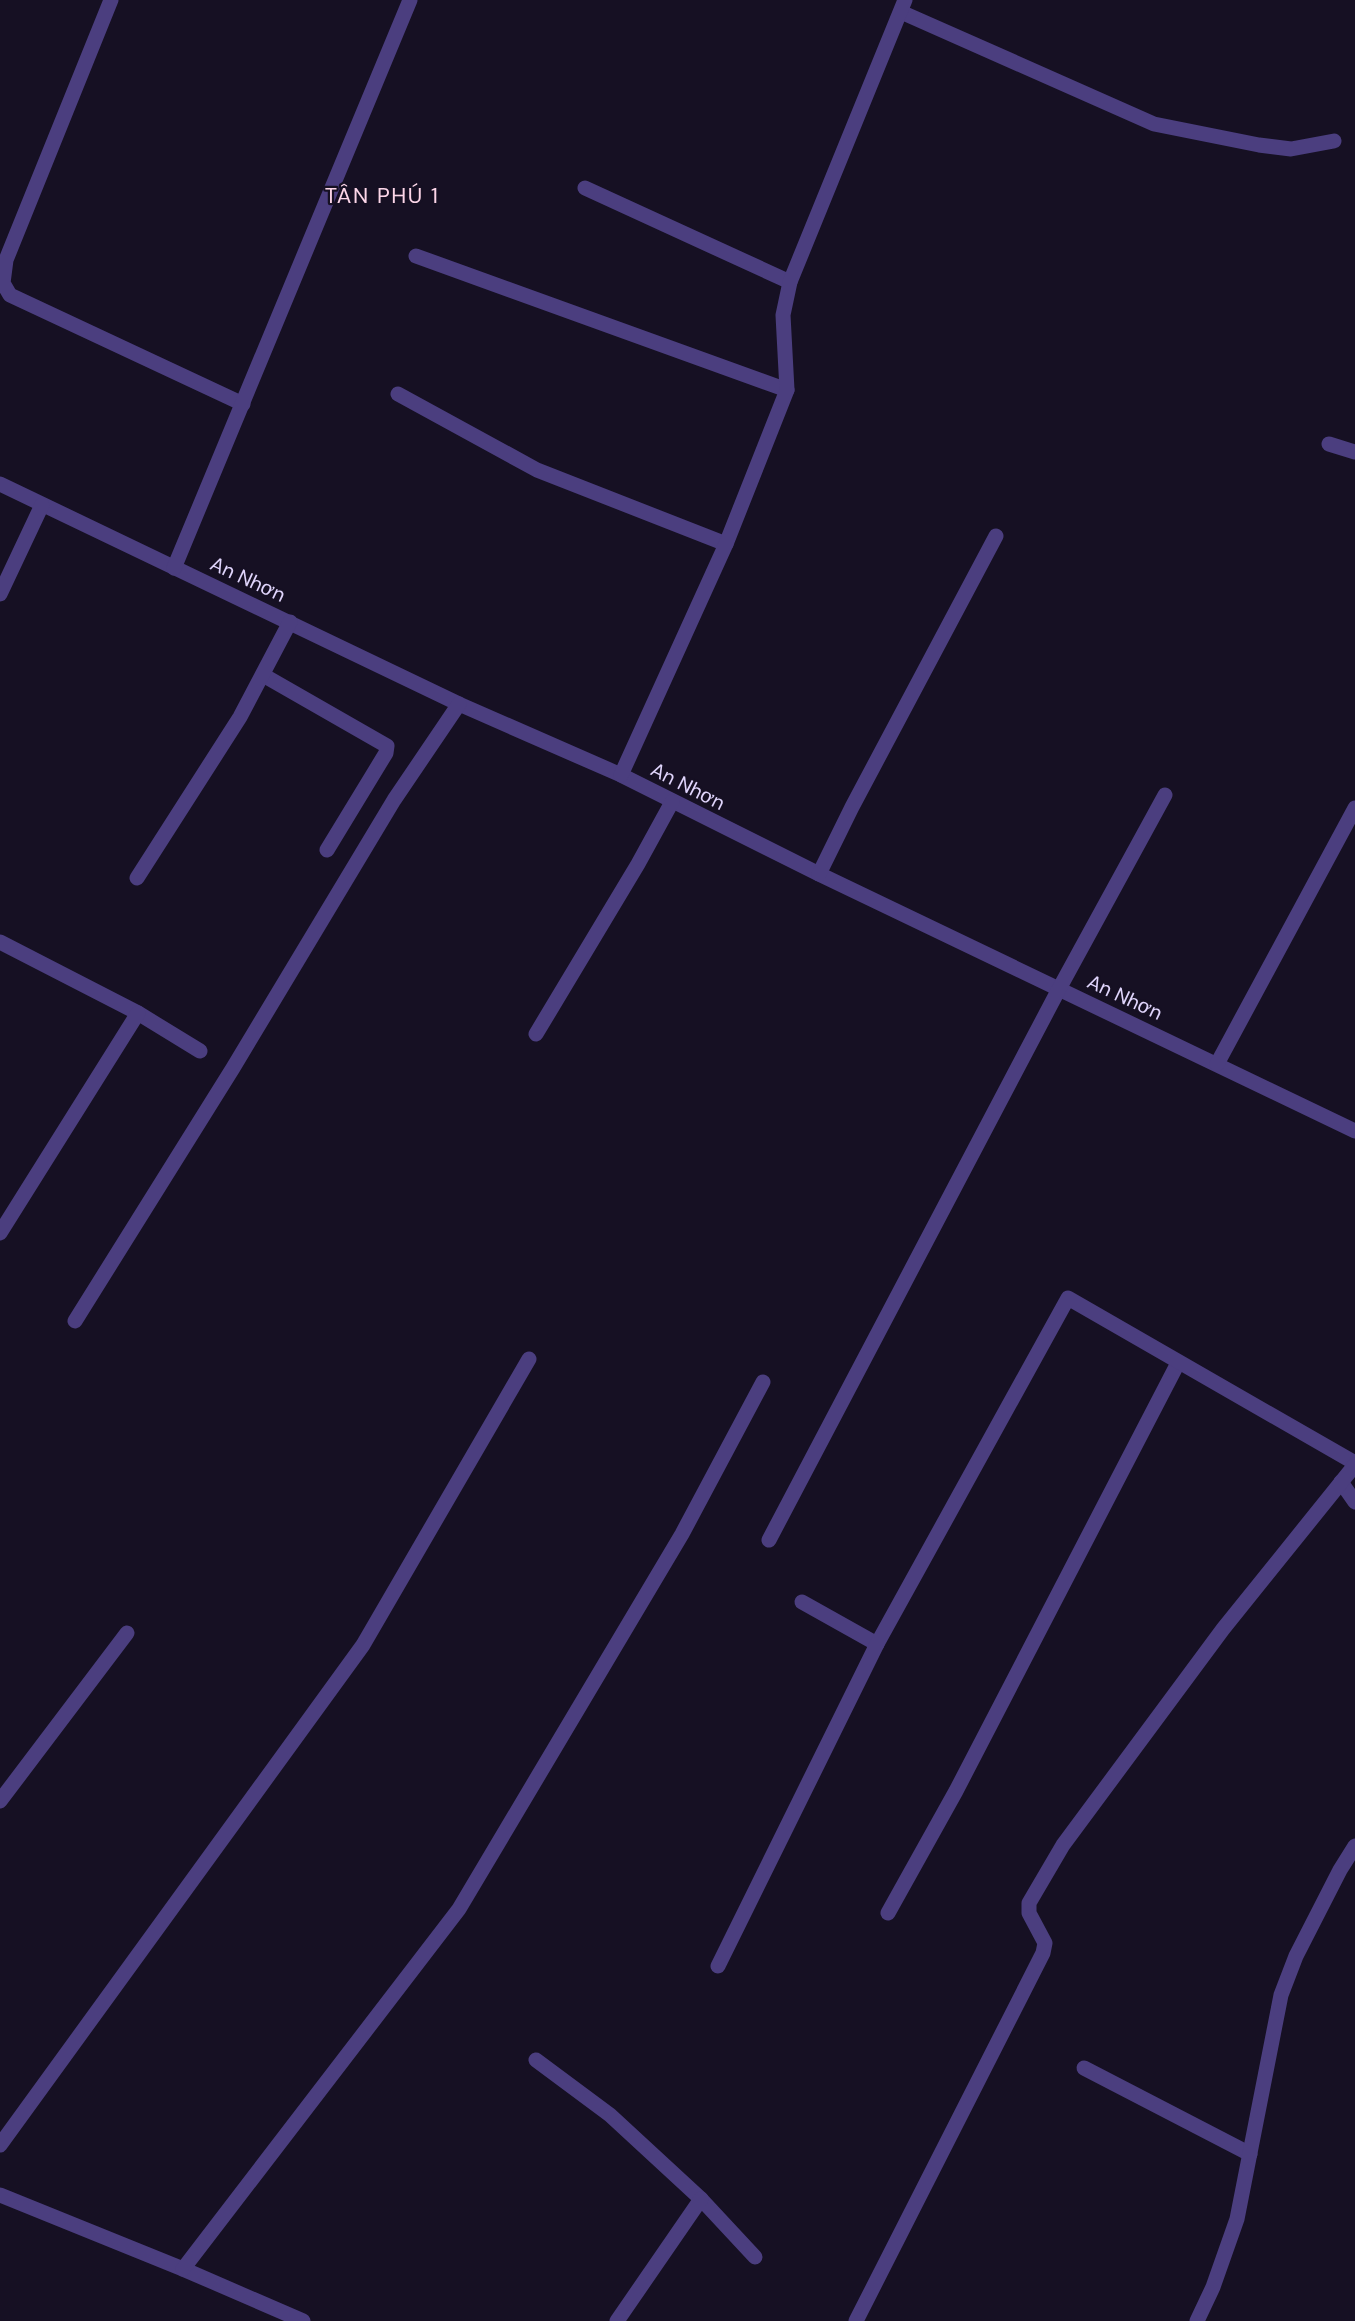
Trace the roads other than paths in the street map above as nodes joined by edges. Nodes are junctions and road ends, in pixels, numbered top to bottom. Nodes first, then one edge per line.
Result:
1 (111, 0) edge
2 (410, 0) edge
3 (903, 6) edge
4 (1334, 141) dead end
5 (585, 188) dead end
6 (416, 256) dead end
7 (790, 282) junction
8 (786, 390) junction
9 (398, 394) dead end
10 (243, 404) junction
11 (1329, 444) dead end
12 (1355, 452) edge
13 (0, 484) edge
14 (42, 505) junction
15 (996, 536) dead end
16 (726, 544) junction
17 (174, 568) junction
18 (0, 594) edge
19 (290, 622) junction
20 (263, 675) junction
21 (459, 704) junction
22 (621, 775) junction
23 (1165, 795) dead end
24 (672, 802) junction
25 (1355, 808) edge
26 (327, 850) dead end
27 (819, 874) junction
28 (137, 878) dead end
29 (0, 942) edge
30 (1059, 989) junction
31 (138, 1013) junction
32 (536, 1034) dead end
33 (200, 1051) dead end
34 (1216, 1064) junction
35 (1355, 1131) edge
36 (0, 1233) edge
37 (75, 1321) dead end
38 (529, 1359) dead end
39 (1178, 1363) junction
40 (763, 1382) dead end
41 (1355, 1464) edge
42 (1341, 1482) junction
43 (1355, 1502) edge
44 (769, 1540) dead end
45 (802, 1602) dead end
46 (127, 1633) dead end
47 (877, 1644) junction
48 (0, 1801) edge
49 (1355, 1846) edge
50 (888, 1913) dead end
51 (718, 1966) dead end
52 (536, 2060) dead end
53 (1084, 2068) dead end
54 (0, 2145) edge
55 (1250, 2154) junction
56 (0, 2195) edge
57 (701, 2199) junction
58 (755, 2257) dead end
59 (183, 2268) junction
60 (303, 2321) edge
61 (617, 2321) edge
62 (856, 2321) edge
63 (1197, 2321) edge

1 - 10 street
2 - 10 street
3 - 4 street
3 - 7 street
5 - 7 street
6 - 8 street
7 - 8 street
8 - 16 street
9 - 16 street
10 - 17 street
11 - 12 street
13 - 14 street, An Nhơn
14 - 17 street, An Nhơn
14 - 18 street
15 - 27 street
16 - 22 street
17 - 19 street, An Nhơn
19 - 20 street
19 - 21 street, An Nhơn
20 - 26 street
20 - 28 street
21 - 22 street, An Nhơn
21 - 37 street
22 - 24 street, An Nhơn
23 - 30 street
24 - 27 street, An Nhơn
24 - 32 street
25 - 34 street
27 - 30 street, An Nhơn
29 - 31 street
30 - 34 street, An Nhơn
30 - 44 street
31 - 33 street
31 - 36 street
34 - 35 street, An Nhơn
38 - 54 street
39 - 41 street
39 - 47 street
39 - 50 street
40 - 59 street
41 - 42 street
42 - 43 street
42 - 62 street
45 - 47 street
46 - 48 street
47 - 51 street
49 - 55 street
52 - 57 street
53 - 55 street
55 - 63 street
56 - 59 street
57 - 58 street
57 - 61 street
59 - 60 street

